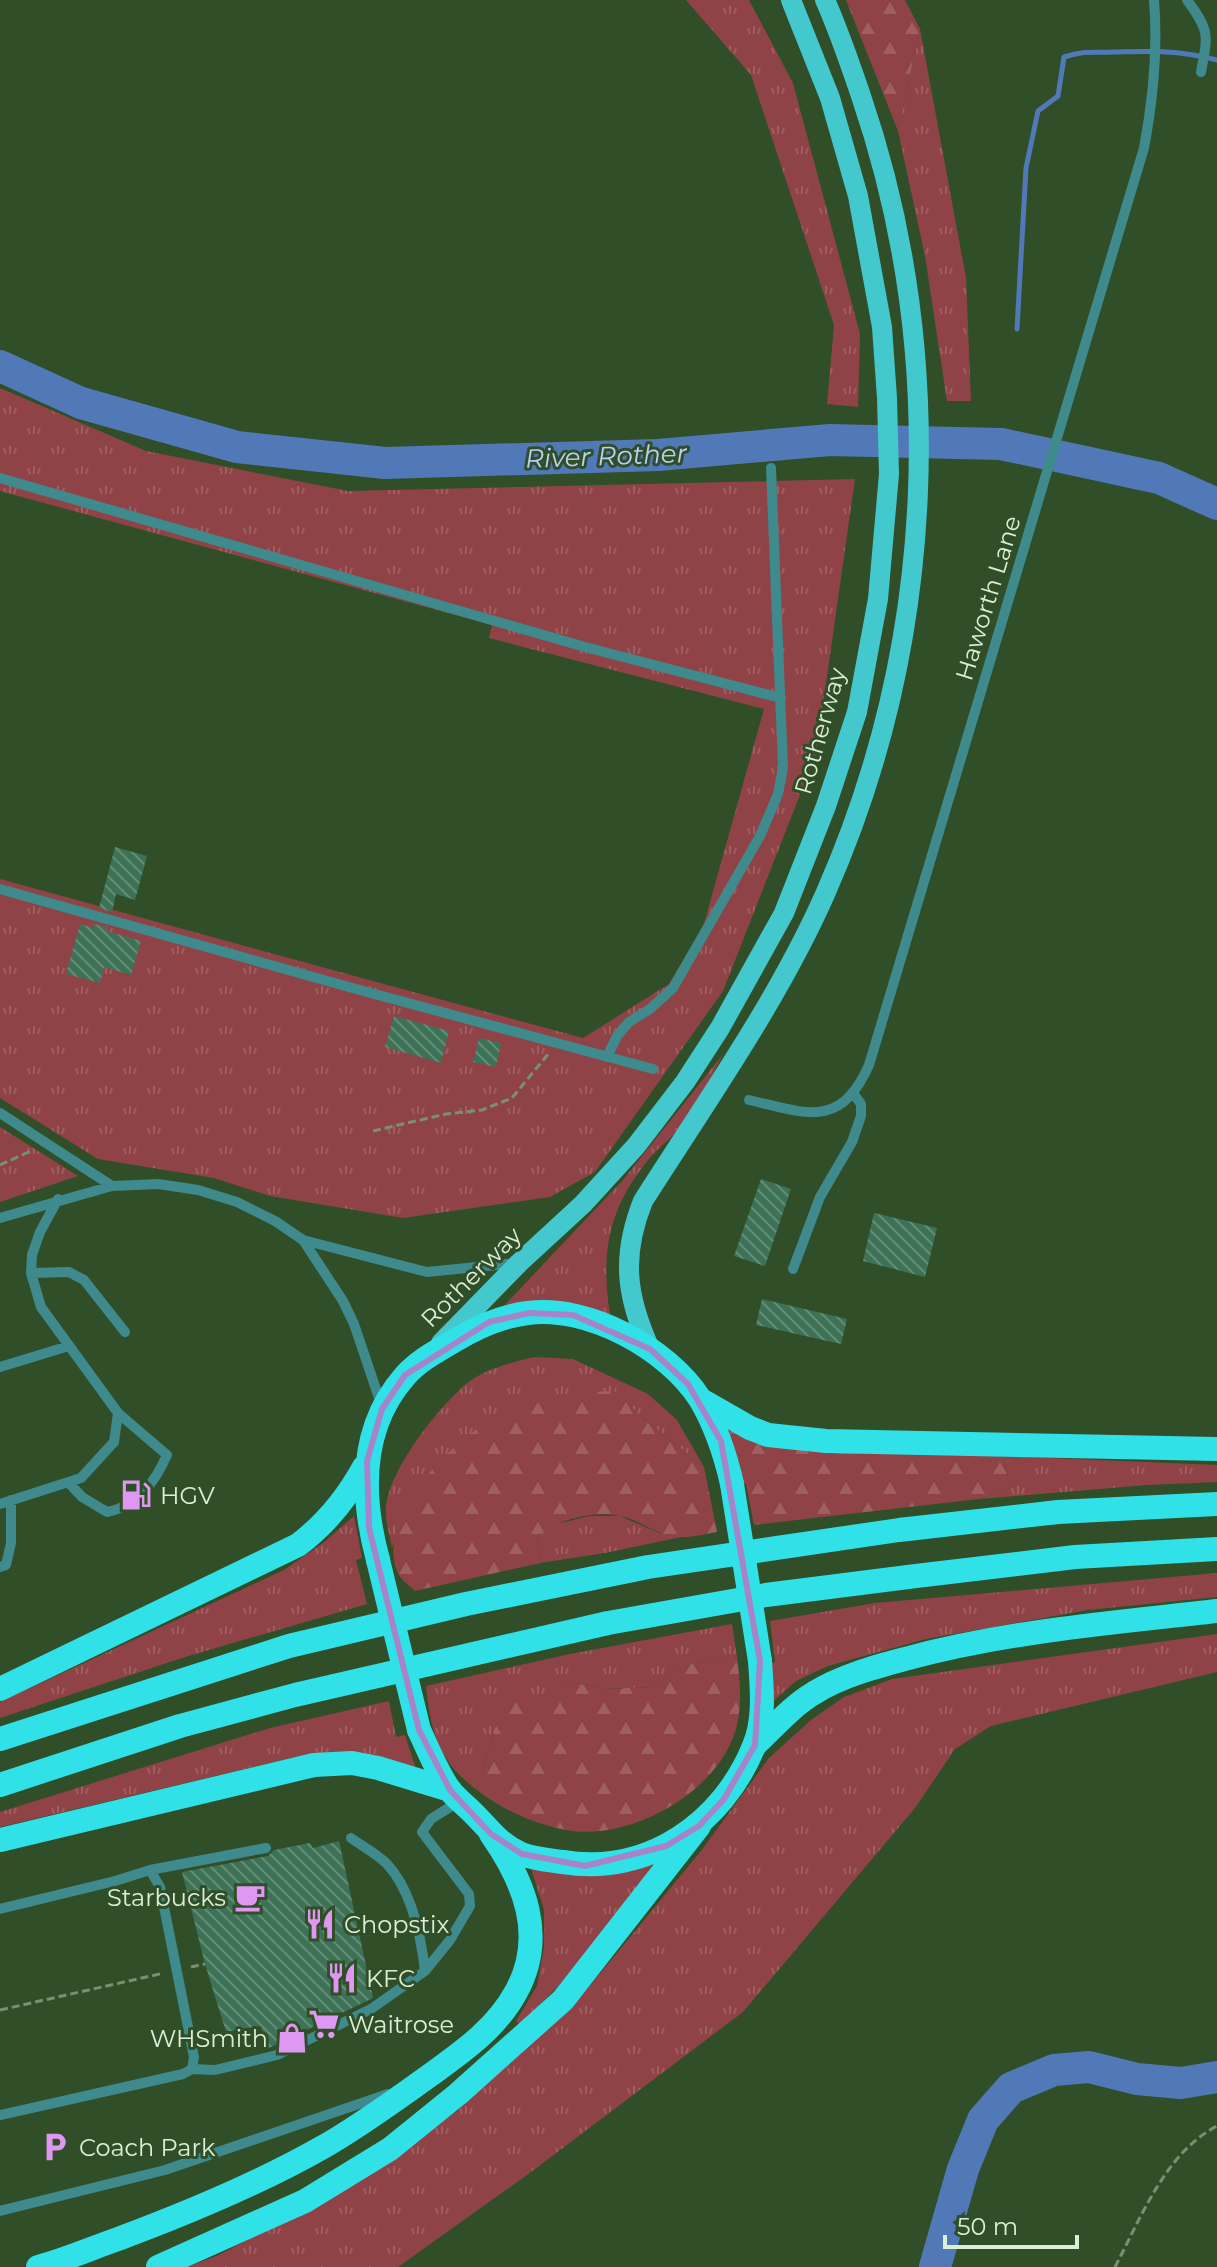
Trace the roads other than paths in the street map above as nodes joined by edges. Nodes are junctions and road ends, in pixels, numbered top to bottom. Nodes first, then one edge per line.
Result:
1 (791, 0) edge
2 (825, 0) edge
3 (1154, 0) edge
4 (1187, 0) edge
5 (1201, 72) dead end
6 (771, 468) dead end
7 (0, 478) edge
8 (781, 698) junction
9 (0, 889) edge
10 (607, 1057) junction
11 (653, 1069) dead end
12 (853, 1093) junction
13 (749, 1100) dead end
14 (0, 1113) edge
15 (112, 1186) junction
16 (58, 1199) junction
17 (0, 1218) edge
18 (303, 1240) junction
19 (519, 1263) junction
20 (793, 1269) dead end
21 (31, 1273) junction
22 (125, 1332) dead end
23 (69, 1346) junction
24 (650, 1349) junction
25 (430, 1355) junction
26 (0, 1367) edge
27 (699, 1398) junction
28 (382, 1409) junction
29 (118, 1413) junction
30 (1217, 1449) edge
31 (367, 1461) junction
32 (68, 1482) junction
33 (5, 1502) edge
34 (1217, 1504) edge
35 (1217, 1549) edge
36 (0, 1567) edge
37 (1217, 1611) edge
38 (0, 1689) edge
39 (0, 1739) edge
40 (755, 1745) junction
41 (0, 1785) edge
42 (455, 1796) junction
43 (699, 1826) junction
44 (491, 1834) junction
45 (351, 1838) dead end
46 (0, 1840) edge
47 (266, 1848) dead end
48 (150, 1870) junction
49 (0, 1909) edge
50 (425, 1971) junction
51 (192, 2069) junction
52 (415, 2085) junction
53 (0, 2115) edge
54 (0, 2211) edge
55 (38, 2267) edge
56 (158, 2267) edge

1 - 19 main road, Rotherway
2 - 24 main road
3 - 12 lane, Haworth Lane
4 - 5 lane
6 - 8 lane
7 - 8 lane
8 - 10 lane
9 - 10 lane
10 - 11 lane
12 - 13 lane
12 - 20 lane
14 - 15 lane
15 - 16 lane
15 - 18 lane
16 - 17 lane
16 - 21 lane
18 - 19 lane
18 - 28 lane
19 - 25 main road, Rotherway
21 - 22 lane
21 - 23 lane
23 - 26 lane
23 - 29 lane
24 - 25 highway
24 - 27 highway
25 - 28 highway
27 - 30 highway
27 - 40 highway, bridge
28 - 31 highway
29 - 32 lane
29 - 32 lane
31 - 38 highway
31 - 42 highway, bridge
32 - 33 lane
33 - 36 lane
34 - 39 highway
35 - 41 highway
37 - 40 highway
40 - 43 highway
42 - 44 highway
42 - 46 highway
42 - 50 lane
43 - 44 highway
43 - 56 highway
44 - 52 highway
45 - 50 lane
47 - 48 lane
48 - 49 lane
48 - 51 lane
50 - 51 lane
51 - 53 lane
52 - 54 lane
52 - 55 highway

